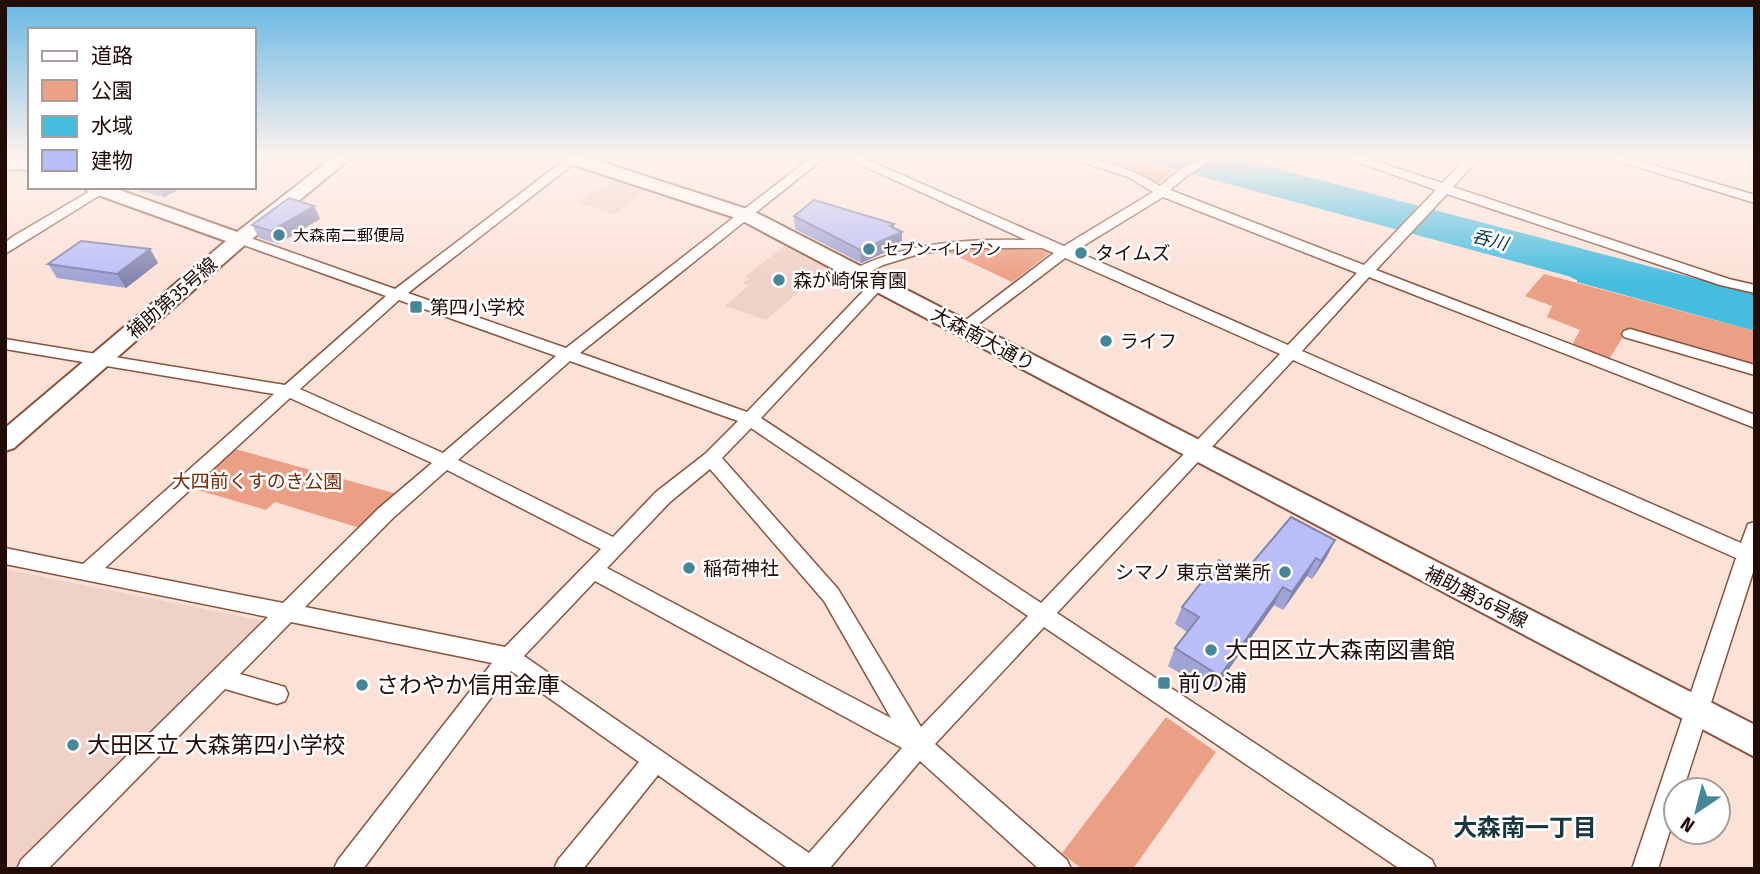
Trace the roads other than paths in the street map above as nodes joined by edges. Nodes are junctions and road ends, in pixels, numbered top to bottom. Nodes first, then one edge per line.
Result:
1 (82, 199) edge
2 (126, 199) edge
3 (291, 199) edge
4 (521, 199) edge
5 (696, 199) edge
6 (766, 199) edge
7 (944, 199) edge
8 (1148, 199) edge
9 (1180, 199) edge
10 (1436, 199) edge
11 (1474, 199) edge
12 (746, 215) junction
13 (240, 239) junction
14 (1049, 245) junction
15 (5, 250) edge
16 (1064, 252) junction
17 (1366, 271) junction
18 (857, 273) junction
19 (878, 284) junction
20 (1755, 289) edge
21 (398, 294) junction
22 (963, 329) junction
23 (1630, 334) dead end
24 (5, 344) edge
25 (1290, 352) junction
26 (569, 354) junction
27 (99, 361) junction
28 (1755, 370) edge
29 (289, 391) junction
30 (750, 419) junction
31 (1755, 422) edge
32 (5, 442) edge
33 (1197, 452) junction
34 (711, 458) junction
35 (444, 461) junction
36 (1755, 529) edge
37 (615, 547) junction
38 (5, 556) edge
39 (1751, 556) edge
40 (592, 570) junction
41 (88, 571) junction
42 (285, 611) junction
43 (1042, 615) junction
44 (509, 657) junction
45 (219, 678) junction
46 (277, 694) dead end
47 (1695, 711) junction
48 (1755, 742) edge
49 (919, 745) junction
50 (656, 760) junction
51 (30, 869) edge
52 (347, 869) edge
53 (567, 869) edge
54 (811, 869) edge
55 (1058, 869) edge
56 (1423, 869) edge
57 (1645, 869) edge

1 - 15 street
2 - 13 street
3 - 13 street, 補助第35号線
4 - 21 street
5 - 12 street, 大森南大通り
6 - 12 street
7 - 14 street
8 - 16 street
9 - 17 street
10 - 17 street
11 - 20 street
12 - 18 street, 大森南大通り
12 - 26 street
13 - 21 street
13 - 27 street, 補助第35号線
14 - 16 street
14 - 18 street
16 - 22 street
16 - 25 street
17 - 25 street
17 - 31 street
18 - 19 street, 大森南大通り
19 - 22 street, 大森南大通り
19 - 30 street
21 - 26 street
21 - 29 street
22 - 33 street, 大森南大通り
23 - 28 street
24 - 27 street
25 - 33 street
25 - 39 street
26 - 30 street
26 - 35 street
27 - 29 street
27 - 32 street, 補助第35号線
29 - 35 street
29 - 41 street
30 - 34 street
30 - 43 street
33 - 43 street
33 - 47 street, 補助第36号線
34 - 37 street
34 - 49 street
35 - 37 street
35 - 42 street
36 - 39 street
37 - 40 street
38 - 41 street
39 - 47 street
40 - 44 street
40 - 49 street
41 - 42 street
42 - 44 street
42 - 45 street
43 - 49 street
43 - 56 street
44 - 50 street
44 - 52 street
45 - 46 street
45 - 51 street
47 - 48 street, 補助第36号線
47 - 57 street
49 - 54 street
49 - 55 street
50 - 53 street
50 - 54 street

